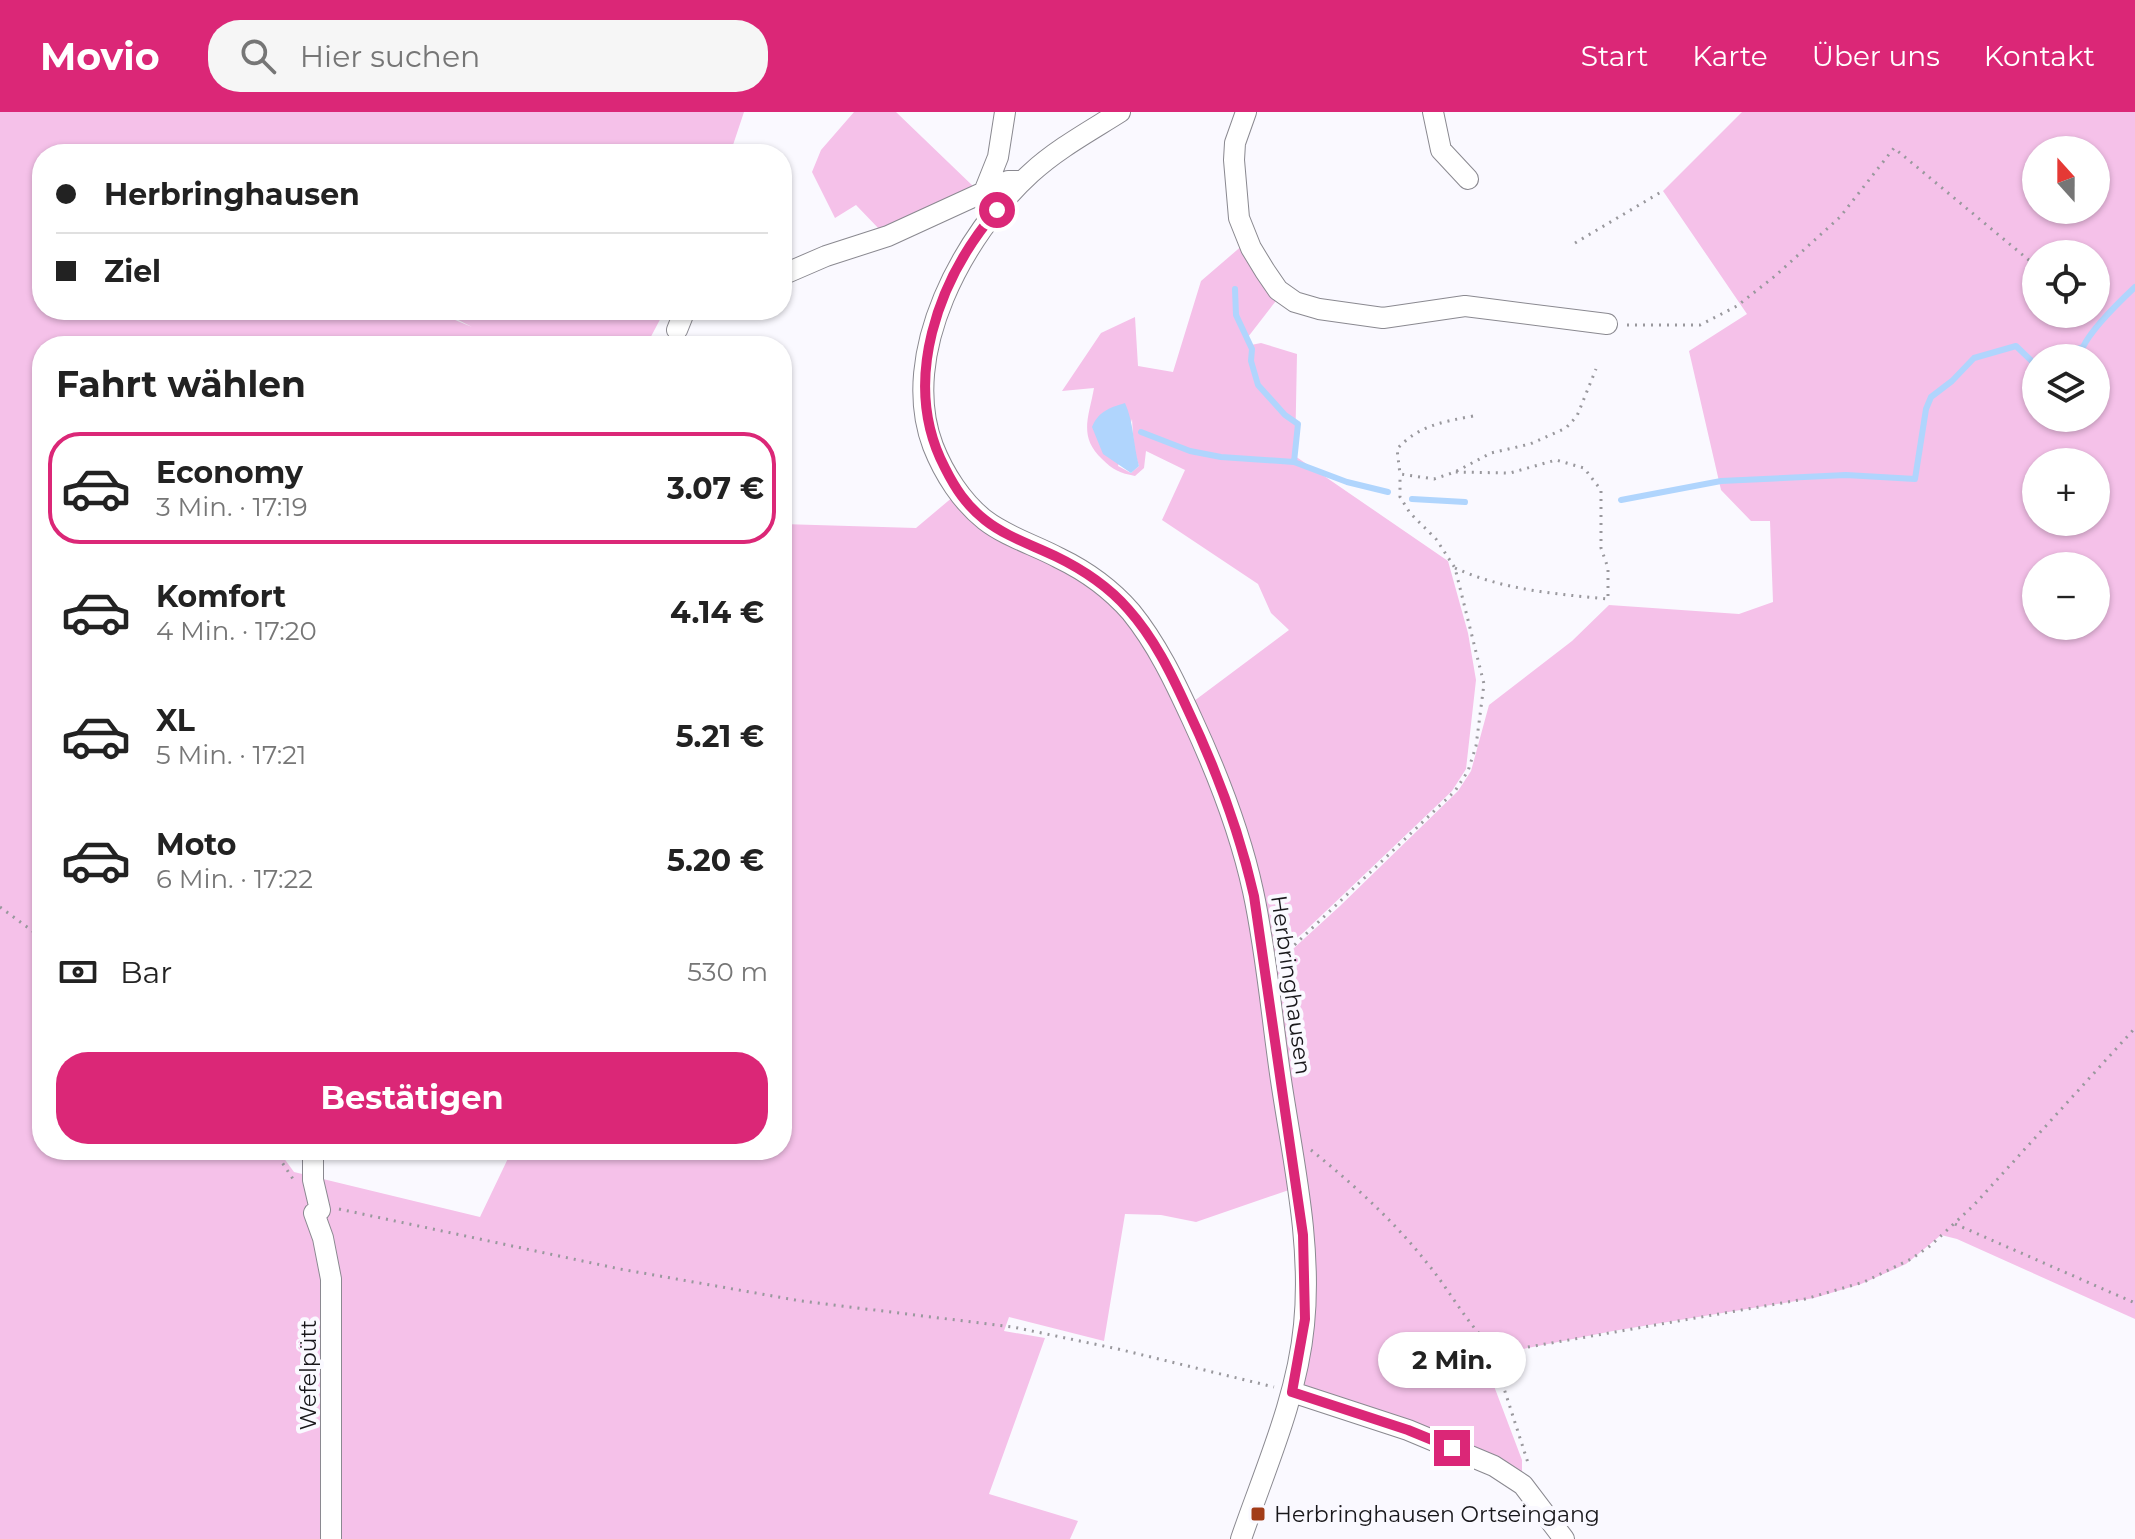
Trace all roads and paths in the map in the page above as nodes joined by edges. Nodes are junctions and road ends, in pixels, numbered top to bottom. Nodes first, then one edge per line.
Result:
1 (1005, 112) edge
2 (1120, 112) edge
3 (1246, 112) edge
4 (1433, 112) edge
5 (1468, 179) dead end
6 (1022, 181) junction
7 (983, 192) junction
8 (1661, 192) dead end
9 (980, 230) junction
10 (1575, 243) dead end
11 (2022, 254) edge
12 (792, 271) edge
13 (681, 320) edge
14 (1607, 324) joint
15 (677, 330) dead end
16 (1596, 369) dead end
17 (1473, 416) dead end
18 (1455, 472) junction
19 (1400, 474) junction
20 (1455, 568) junction
21 (0, 907) edge
22 (32, 931) edge
23 (1265, 965) junction
24 (2135, 1028) edge
25 (1290, 1141) junction
26 (313, 1160) edge
27 (317, 1212) junction
28 (1955, 1224) junction
29 (2135, 1303) edge
30 (1490, 1343) junction
31 (1292, 1392) junction
32 (1523, 1485) junction
33 (331, 1539) edge
34 (1241, 1539) edge
35 (1564, 1539) edge

1 - 7 street, Herbringhausen
2 - 6 street, Herbringhausen
3 - 14 street
4 - 5 street
6 - 7 street, Herbringhausen
6 - 9 street, Herbringhausen
7 - 9 street, Herbringhausen
7 - 12 street, Herbringhausen
8 - 10 path
9 - 23 street, Herbringhausen
11 - 14 path
13 - 15 street
16 - 18 path
17 - 19 path
18 - 19 path
18 - 20 path
19 - 20 path
20 - 23 path
21 - 22 path
23 - 25 street, Herbringhausen
24 - 28 path
25 - 30 path
25 - 31 street, Herbringhausen
26 - 27 street, Wefelpütt
27 - 31 path
27 - 33 street, Wefelpütt
28 - 29 path
28 - 30 path
30 - 32 path
31 - 32 street
31 - 34 street, Herbringhausen
32 - 35 street

